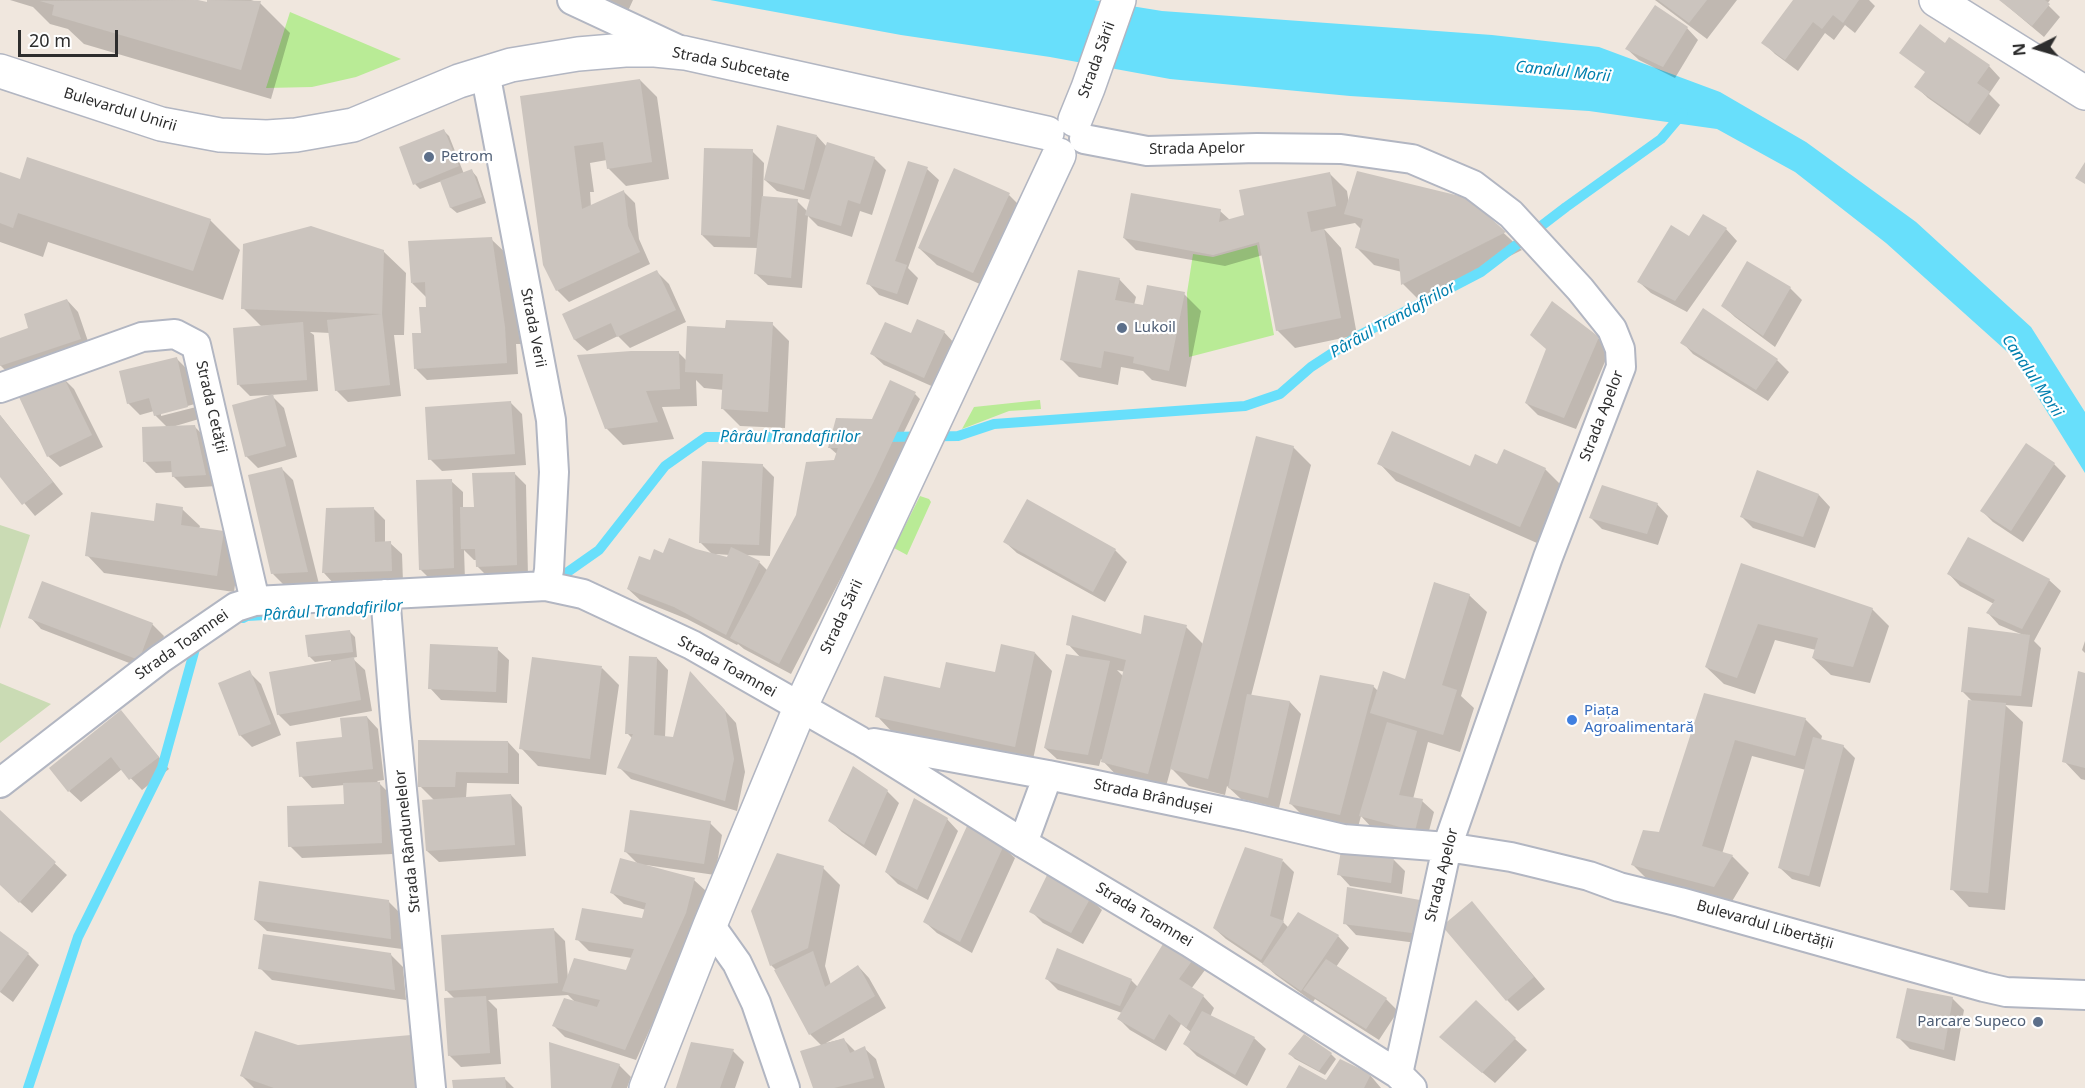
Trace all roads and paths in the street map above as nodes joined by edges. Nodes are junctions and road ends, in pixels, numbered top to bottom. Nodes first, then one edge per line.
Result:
1 (572, 0) edge
2 (1119, 0) edge
3 (1936, 0) edge
4 (685, 53) junction
5 (0, 71) edge
6 (485, 72) junction
7 (2085, 93) edge
8 (242, 137) joint
9 (1066, 137) junction
10 (0, 388) edge
11 (546, 586) junction
12 (255, 601) junction
13 (387, 608) junction
14 (800, 708) junction
15 (860, 741) junction
16 (1048, 775) junction
17 (0, 783) edge
18 (1023, 843) junction
19 (1447, 847) junction
20 (710, 925) junction
21 (2085, 995) edge
22 (1405, 1081) edge
23 (431, 1088) edge
24 (646, 1088) edge
25 (785, 1088) edge

1 - 4 street
2 - 9 main road, Strada Sării
3 - 7 main road
4 - 6 main road, Strada Subcetate
4 - 9 main road, Strada Subcetate
5 - 8 main road, Bulevardul Unirii
6 - 8 main road, Strada Subcetate
6 - 11 street, Strada Verii
9 - 14 main road, Strada Sării
9 - 19 street, Strada Apelor
10 - 12 street, Strada Cetății
11 - 13 street, Strada Toamnei
11 - 14 street, Strada Toamnei
12 - 13 street, Strada Toamnei
12 - 17 street, Strada Toamnei
13 - 23 street, Strada Rândunelelor
14 - 15 street, Strada Toamnei
14 - 20 main road, Strada Sării
15 - 16 street, Strada Brândușei
15 - 18 street, Strada Toamnei
16 - 18 street
16 - 19 street, Strada Brândușei
18 - 22 street, Strada Toamnei
19 - 21 street, Bulevardul Libertății
19 - 22 street, Strada Apelor
20 - 24 main road, Strada Sării
20 - 25 street

